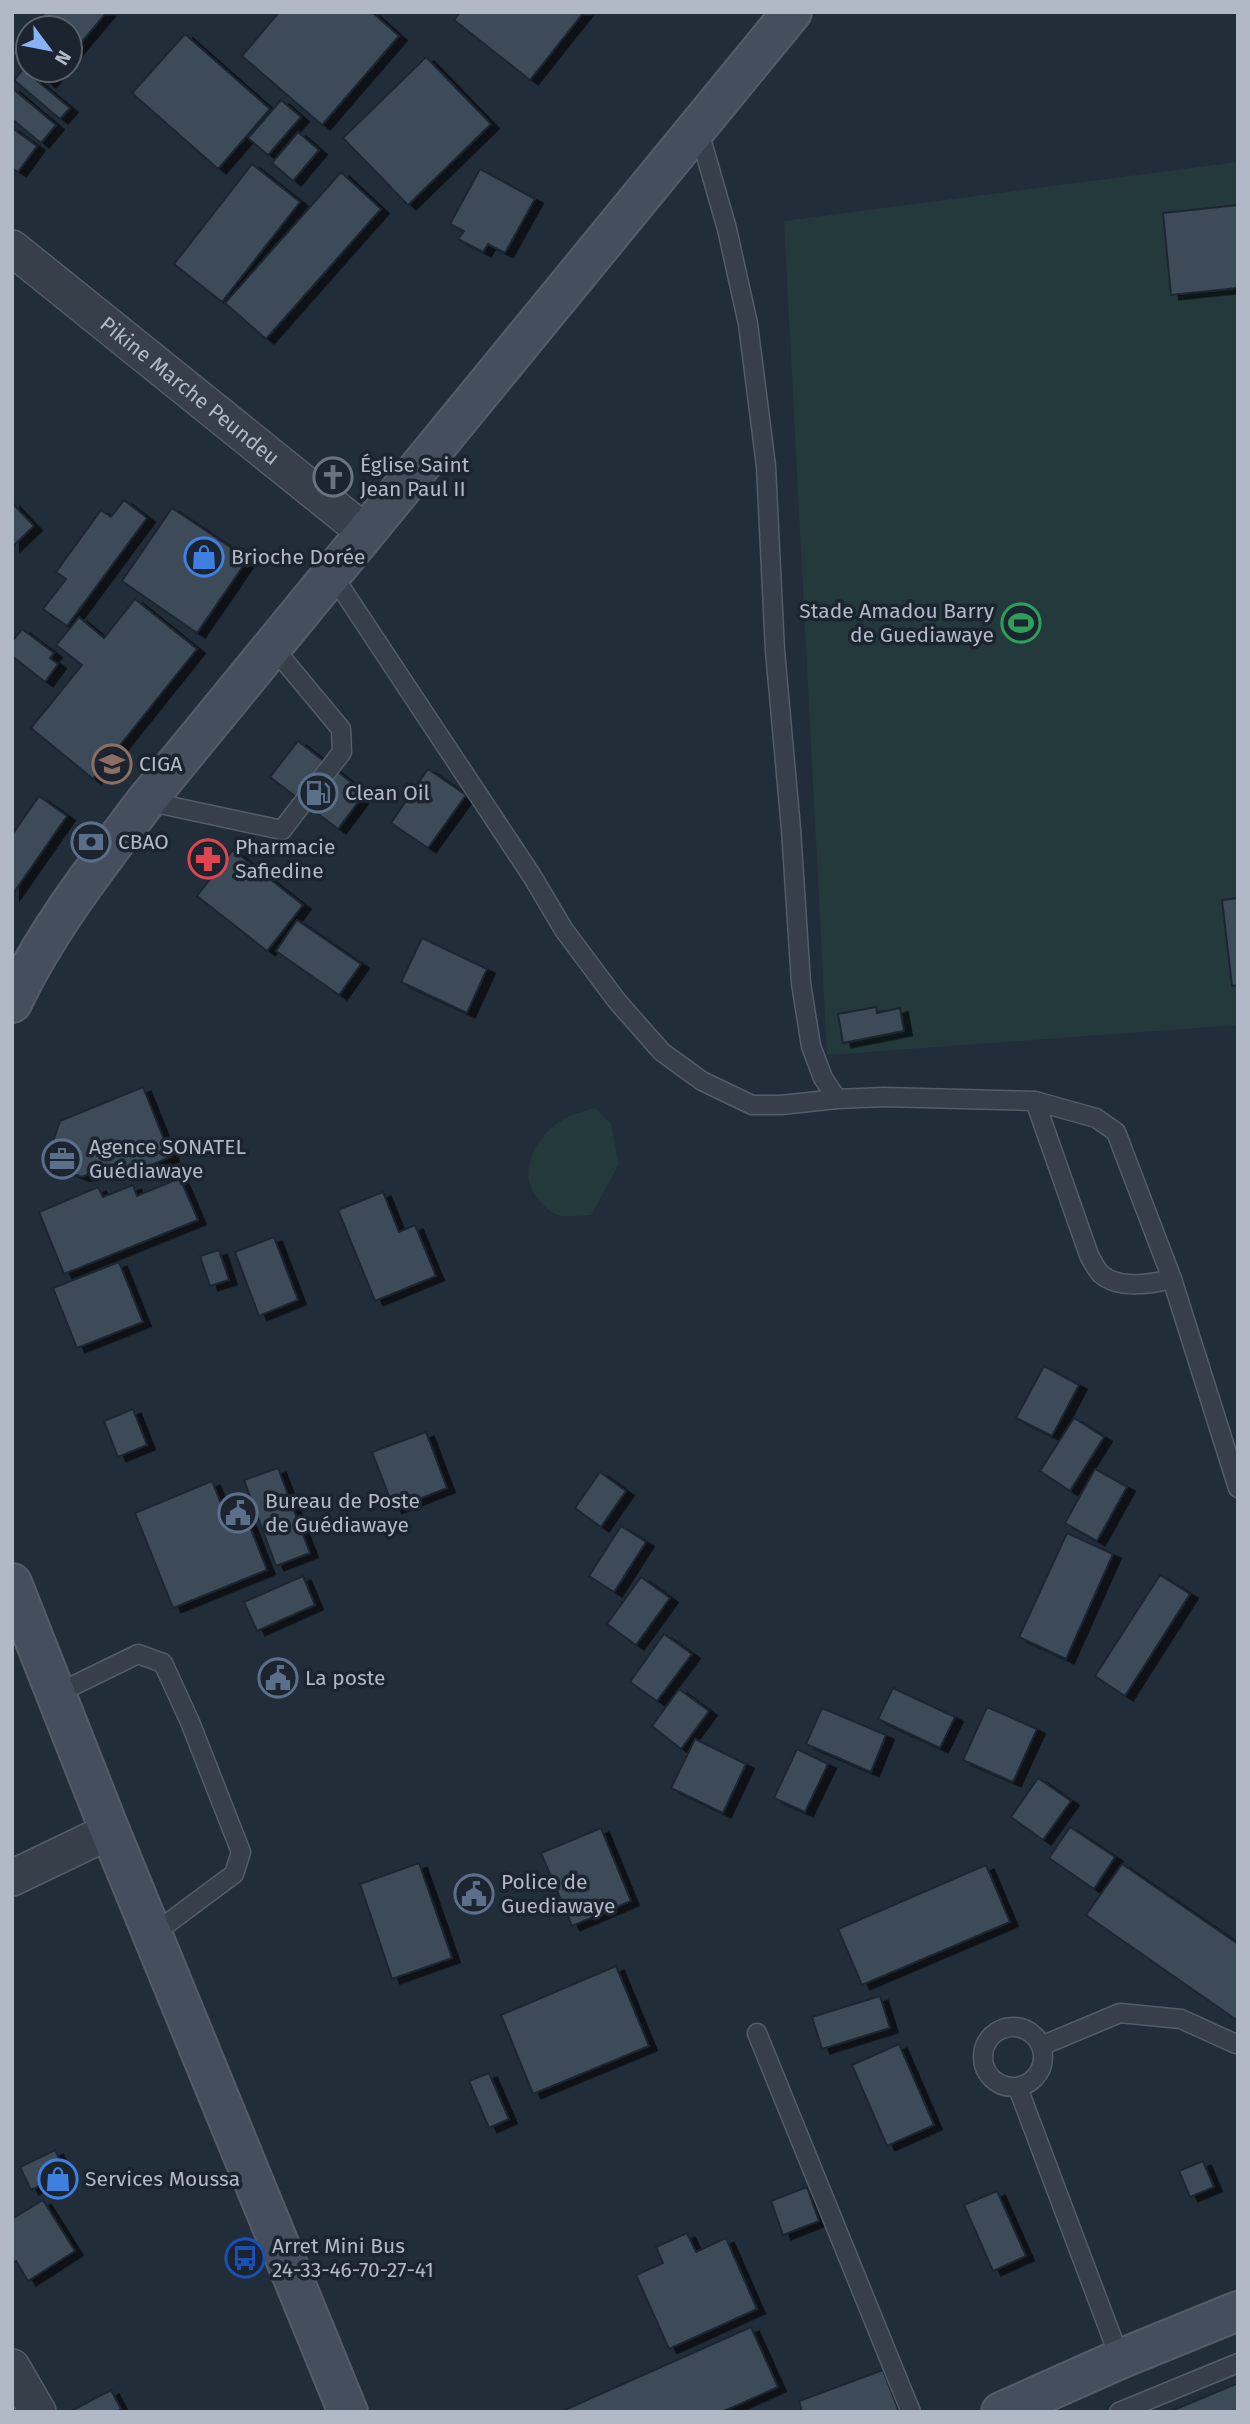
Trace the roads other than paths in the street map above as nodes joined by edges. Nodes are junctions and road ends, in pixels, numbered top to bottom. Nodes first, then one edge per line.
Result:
1 (792, 12) edge
2 (698, 128) junction
3 (12, 248) edge
4 (366, 533) junction
5 (332, 574) junction
6 (272, 646) junction
7 (146, 801) junction
8 (12, 1003) edge
9 (837, 1099) junction
10 (1035, 1101) junction
11 (1172, 1279) junction
12 (1238, 1488) edge
13 (12, 1583) edge
14 (56, 1694) junction
15 (110, 1831) junction
16 (12, 1878) edge
17 (152, 1935) junction
18 (757, 2033) dead end
19 (1236, 2044) dead end
20 (1041, 2046) junction
21 (1018, 2088) junction
22 (1238, 2311) edge
23 (1120, 2359) junction
24 (1238, 2363) edge
25 (12, 2367) edge
26 (34, 2410) edge
27 (348, 2412) edge
28 (911, 2412) edge
29 (1001, 2412) edge
30 (1119, 2412) edge

1 - 2 main road
2 - 4 main road
2 - 9 lane
3 - 4 street, Pikine Marche Peundeu
4 - 5 main road
5 - 6 main road
5 - 9 lane
6 - 7 main road
6 - 7 lane
7 - 8 main road
9 - 10 lane
10 - 11 lane
10 - 11 lane
11 - 12 lane
13 - 14 main road
14 - 15 main road
14 - 17 lane
15 - 16 street
15 - 17 main road
17 - 27 main road
18 - 28 lane
19 - 20 lane
20 - 21 lane
20 - 21 lane
21 - 23 lane
22 - 23 main road
23 - 29 main road
24 - 30 lane
25 - 26 street

